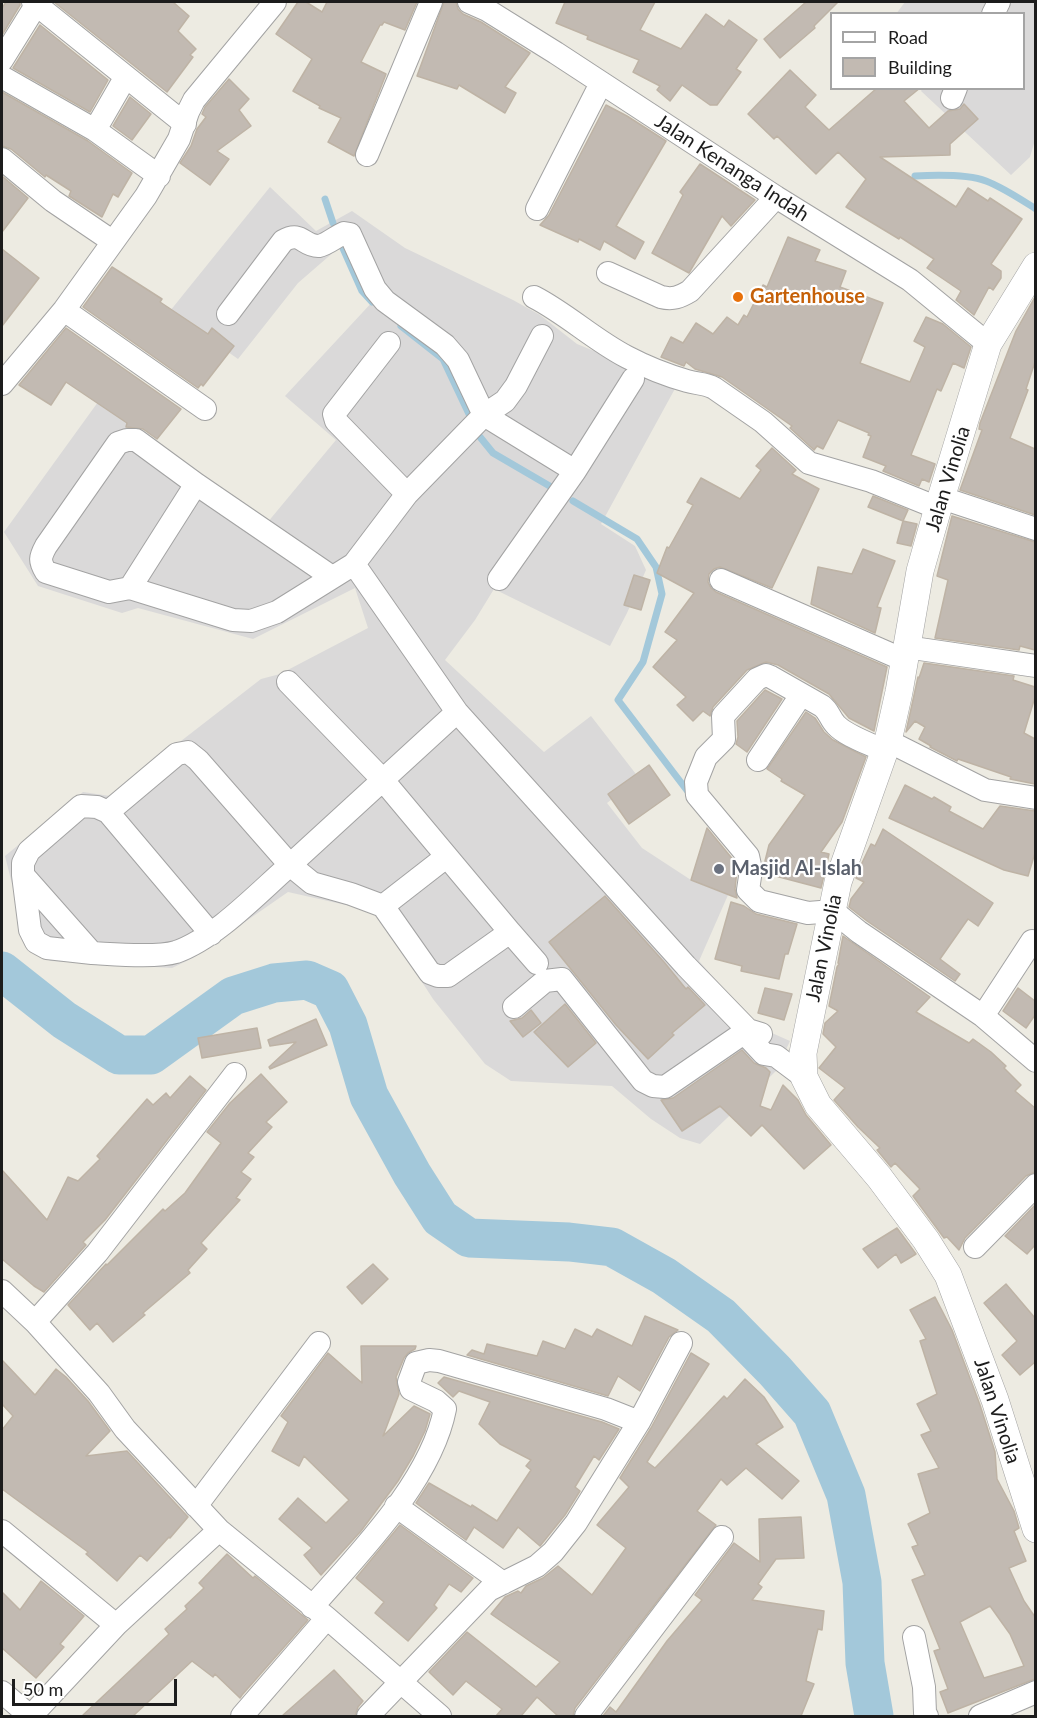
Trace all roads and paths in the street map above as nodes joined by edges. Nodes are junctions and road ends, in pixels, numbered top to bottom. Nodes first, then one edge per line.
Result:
1 (36, 2) edge
2 (275, 2) edge
3 (431, 2) edge
4 (482, 4) edge
5 (2, 60) edge
6 (2, 76) edge
7 (125, 78) junction
8 (603, 84) junction
9 (185, 124) junction
10 (95, 130) junction
11 (367, 155) dead end
12 (2, 159) edge
13 (159, 176) junction
14 (776, 197) junction
15 (537, 209) dead end
16 (112, 241) junction
17 (1035, 266) edge
18 (608, 273) dead end
19 (534, 297) dead end
20 (64, 310) junction
21 (228, 314) dead end
22 (542, 336) dead end
23 (389, 343) dead end
24 (988, 344) junction
25 (633, 379) dead end
26 (2, 384) edge
27 (205, 409) dead end
28 (484, 415) junction
29 (575, 471) junction
30 (196, 484) junction
31 (407, 494) junction
32 (940, 503) junction
33 (1035, 529) edge
34 (354, 564) junction
35 (332, 577) junction
36 (499, 579) dead end
37 (721, 580) dead end
38 (130, 588) junction
39 (905, 653) junction
40 (1035, 666) edge
41 (288, 682) dead end
42 (801, 695) junction
43 (457, 712) junction
44 (886, 746) junction
45 (758, 760) dead end
46 (382, 779) junction
47 (1035, 798) edge
48 (108, 812) junction
49 (446, 857) junction
50 (290, 865) junction
51 (23, 875) junction
52 (383, 906) junction
53 (832, 911) junction
54 (510, 932) junction
55 (212, 934) junction
56 (1032, 941) dead end
57 (92, 953) junction
58 (537, 963) dead end
59 (514, 1007) dead end
60 (983, 1016) junction
61 (748, 1030) junction
62 (1035, 1061) edge
63 (235, 1074) dead end
64 (804, 1077) junction
65 (1035, 1185) edge
66 (975, 1247) dead end
67 (2, 1291) edge
68 (35, 1322) junction
69 (319, 1343) dead end
70 (681, 1343) dead end
71 (639, 1422) junction
72 (196, 1506) junction
73 (396, 1506) junction
74 (1035, 1529) edge
75 (219, 1530) junction
76 (2, 1531) edge
77 (722, 1538) dead end
78 (503, 1583) junction
79 (320, 1612) junction
80 (116, 1625) junction
81 (914, 1637) dead end
82 (402, 1681) junction
83 (2, 1692) edge
84 (1035, 1692) edge
85 (31, 1716) edge
86 (242, 1716) edge
87 (368, 1716) edge
88 (440, 1716) edge
89 (586, 1716) edge
90 (927, 1716) edge
91 (980, 1716) edge

1 - 5 street
1 - 7 street
2 - 9 street
3 - 11 street
4 - 8 street, Jalan Kenanga Indah
6 - 10 street
7 - 9 street
7 - 10 street
8 - 14 street, Jalan Kenanga Indah
8 - 15 street
9 - 13 street
10 - 13 street
12 - 16 street
13 - 16 street
14 - 18 street
14 - 24 street, Jalan Kenanga Indah
16 - 20 street
17 - 24 street, Jalan Vinolia
19 - 32 street
20 - 26 street
20 - 27 street
21 - 28 street
22 - 28 street
23 - 31 street
24 - 32 street, Jalan Vinolia
25 - 29 street
28 - 29 street
28 - 31 street
29 - 36 street
30 - 35 street
30 - 38 street
30 - 38 street
31 - 34 street
32 - 33 street
32 - 39 street, Jalan Vinolia
34 - 35 street
34 - 43 street
35 - 38 street
37 - 39 street
39 - 40 street
39 - 44 street, Jalan Vinolia
41 - 46 street
42 - 44 street
42 - 45 street
42 - 53 street
43 - 46 street
43 - 61 street
44 - 47 street
44 - 53 street, Jalan Vinolia
46 - 49 street
46 - 50 street
48 - 50 street
48 - 51 street
48 - 55 street
49 - 52 street
49 - 54 street
50 - 52 street
50 - 55 street
51 - 57 street
51 - 57 street
52 - 54 street
53 - 60 street
53 - 64 street, Jalan Vinolia
54 - 58 street
55 - 57 street
56 - 60 street
59 - 61 street
60 - 62 street
61 - 64 street
63 - 68 street
64 - 74 street, Jalan Vinolia
65 - 66 street
67 - 68 street
68 - 72 street
69 - 72 street
70 - 71 street
71 - 73 street
71 - 78 street
72 - 75 street
73 - 78 street
73 - 79 street
75 - 79 street
75 - 80 street
76 - 80 street
77 - 89 street
78 - 82 street
79 - 82 street
79 - 86 street
80 - 85 street
81 - 90 street
82 - 87 street
82 - 88 street
83 - 85 street
84 - 91 street

